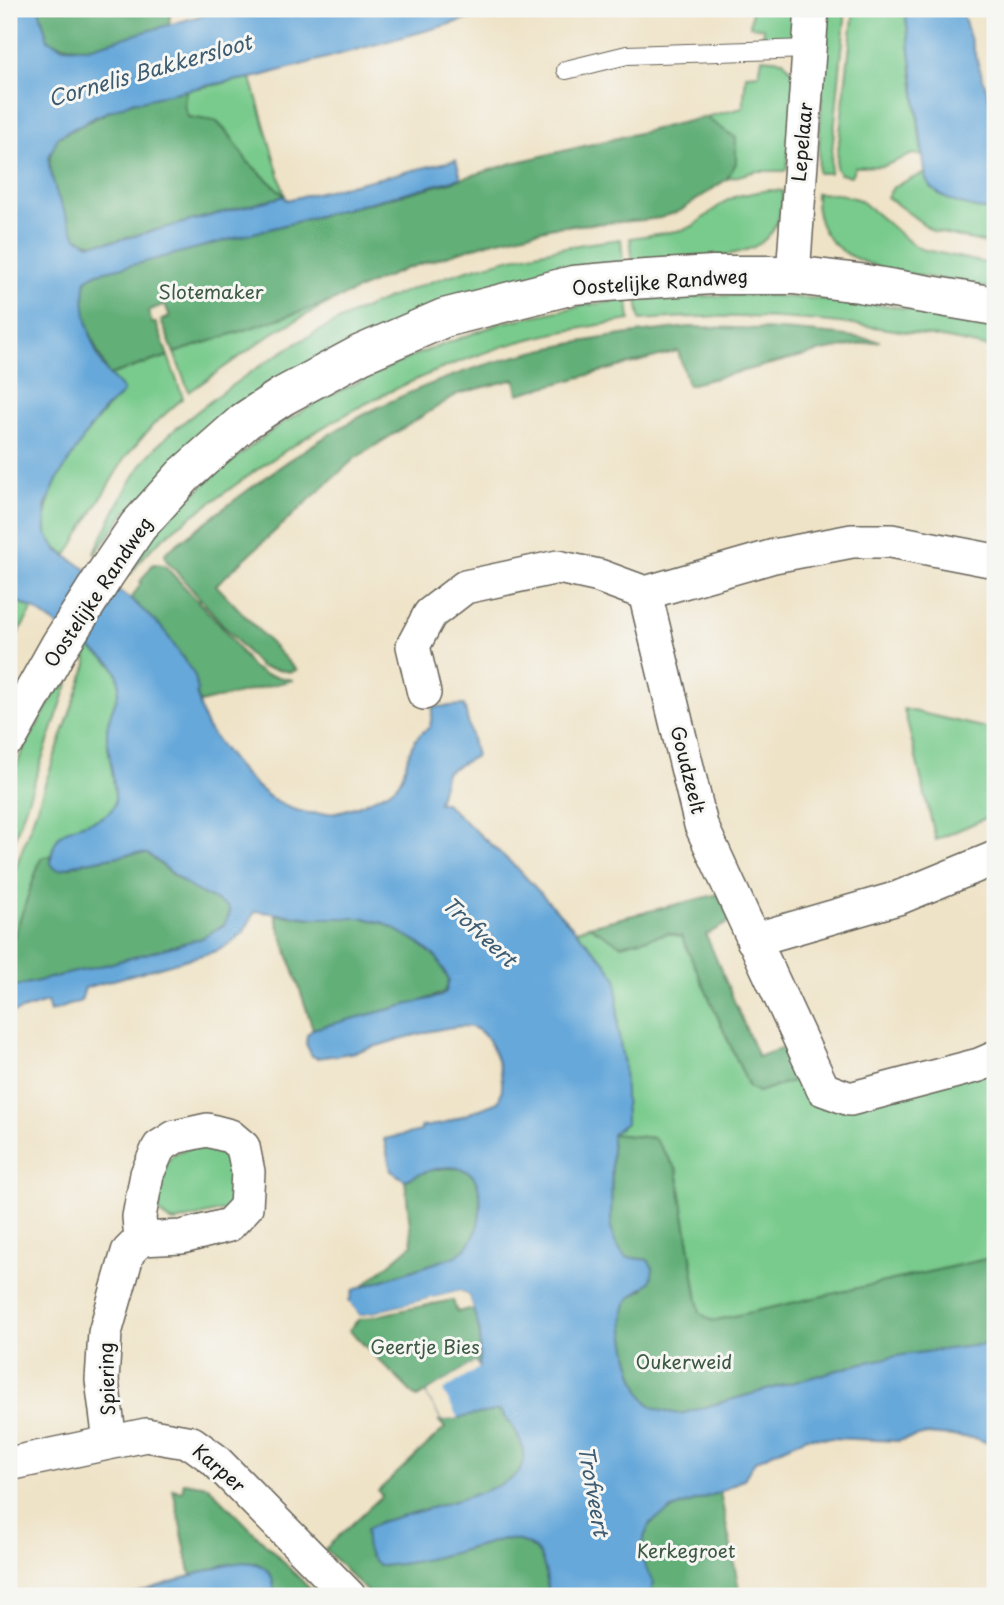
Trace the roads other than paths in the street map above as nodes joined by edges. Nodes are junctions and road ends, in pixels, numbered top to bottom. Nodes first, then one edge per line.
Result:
1 (812, 9) edge
2 (810, 50) junction
3 (566, 70) dead end
4 (793, 275) junction
5 (995, 306) edge
6 (995, 561) edge
7 (645, 593) junction
8 (424, 693) dead end
9 (9, 736) edge
10 (995, 858) edge
11 (754, 940) junction
12 (995, 1058) edge
13 (141, 1240) dead end
14 (110, 1442) junction
15 (9, 1464) edge
16 (349, 1596) edge

1 - 2 street, Lepelaar
2 - 3 lane
2 - 4 street, Lepelaar
4 - 5 street, Oostelijke Randweg
4 - 9 street, Oostelijke Randweg
6 - 7 street
7 - 8 street
7 - 11 street, Goudzeelt
10 - 11 street
11 - 12 street, Goudzeelt
13 - 14 street, Spiering
14 - 15 street, Karper
14 - 16 street, Karper

